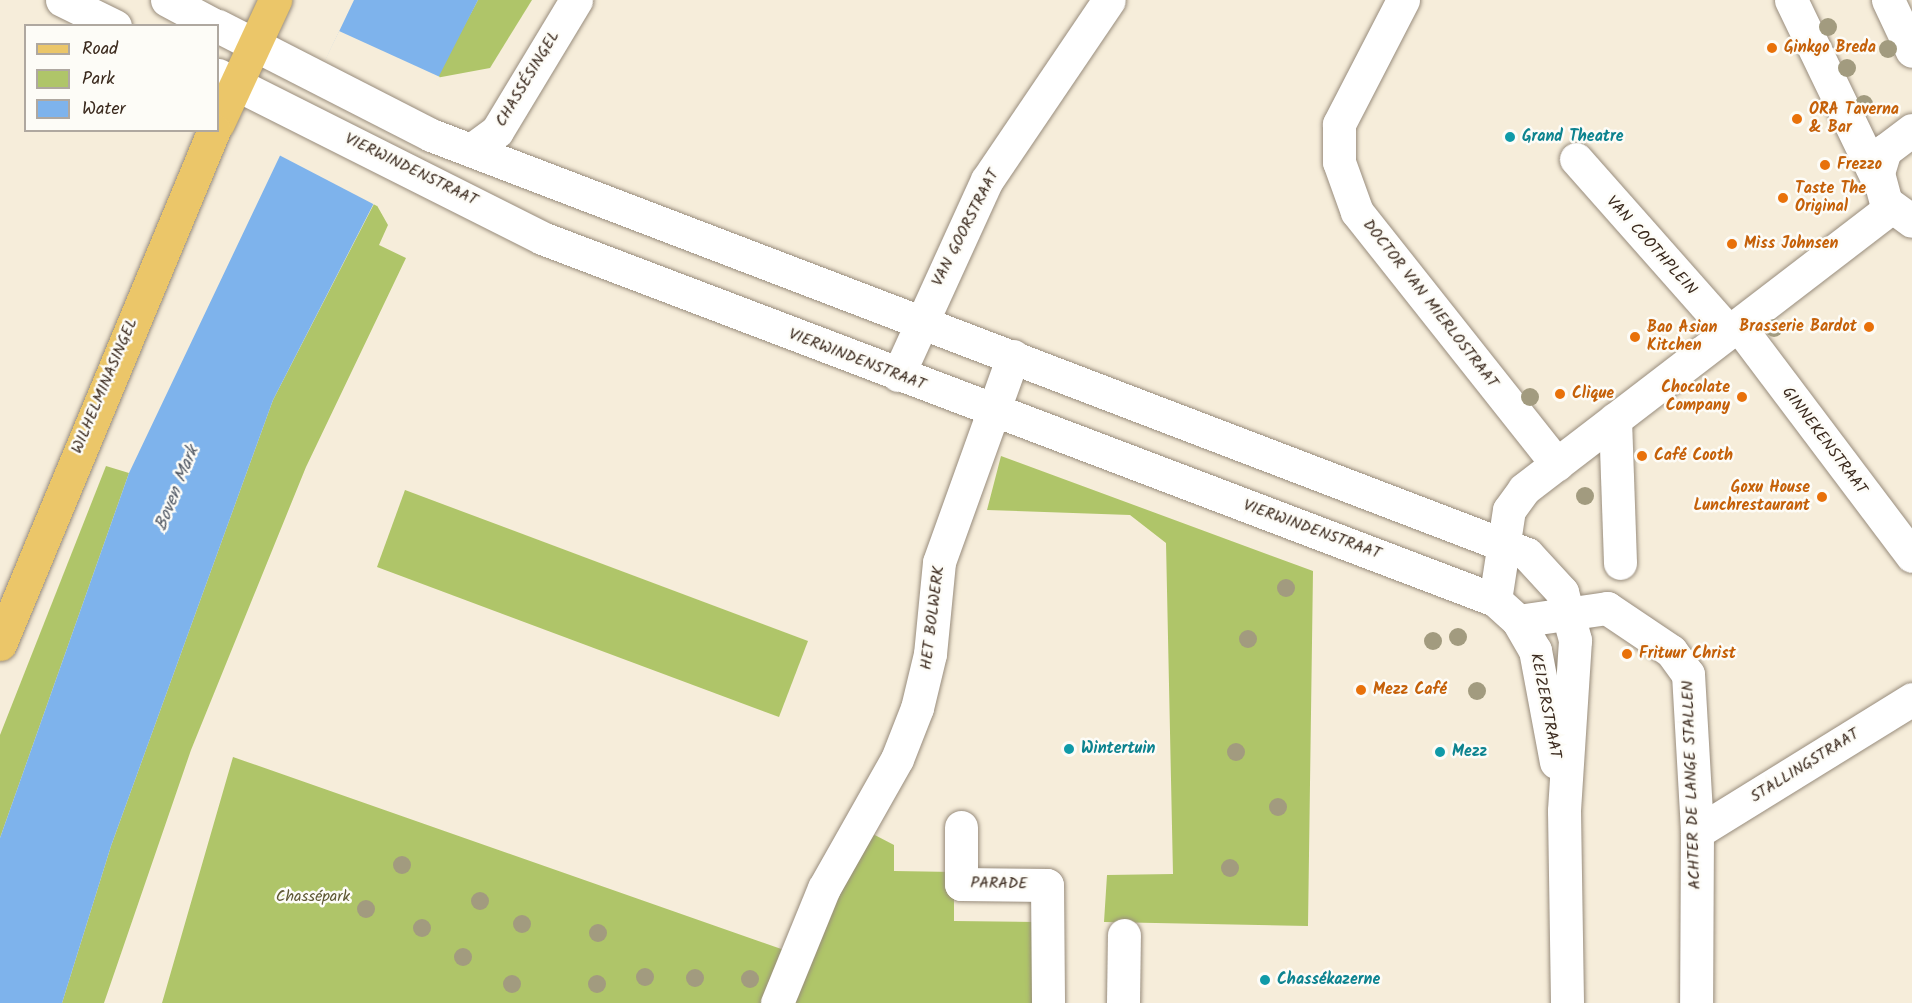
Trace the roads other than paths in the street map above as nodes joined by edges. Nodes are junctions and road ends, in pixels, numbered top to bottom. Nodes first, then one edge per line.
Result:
1 (62, 0) edge
2 (167, 0) edge
3 (275, 0) edge
4 (576, 0) edge
5 (1109, 0) edge
6 (1403, 0) edge
7 (1791, 0) edge
8 (1888, 0) edge
9 (111, 24) edge
10 (213, 24) edge
11 (219, 27) edge
12 (252, 44) junction
13 (1912, 51) edge
14 (226, 79) edge
15 (219, 118) edge
16 (1912, 130) edge
17 (213, 132) edge
18 (471, 150) junction
19 (1576, 159) dead end
20 (1893, 203) edge
21 (920, 321) junction
22 (1734, 329) junction
23 (1013, 356) junction
24 (898, 375) junction
25 (992, 412) junction
26 (1615, 420) junction
27 (1557, 464) junction
28 (1503, 544) junction
29 (1912, 556) edge
30 (1620, 563) dead end
31 (1566, 603) junction
32 (1507, 610) junction
33 (0, 644) edge
34 (1912, 699) edge
35 (1564, 811) junction
36 (961, 827) dead end
37 (1698, 832) junction
38 (1124, 935) dead end
39 (777, 1003) edge
40 (1048, 1003) edge
41 (1123, 1003) edge
42 (1567, 1003) edge
43 (1696, 1003) edge

1 - 9 street
2 - 10 street
3 - 12 main road
4 - 18 street, CHASSÉSINGEL
5 - 21 street, VAN GOORSTRAAT
6 - 27 street, DOCTOR VAN MIERLOSTRAAT
7 - 20 street
8 - 13 street
11 - 12 street
12 - 14 main road
12 - 18 street
14 - 15 main road
14 - 24 street, VIERWINDENSTRAAT
16 - 20 street
17 - 33 main road, WILHELMINASINGEL
18 - 21 street
19 - 22 street, VAN COOTHPLEIN
20 - 22 street
21 - 23 street
21 - 24 street, VAN GOORSTRAAT
22 - 26 street
22 - 29 street, GINNEKENSTRAAT
23 - 25 street, HET BOLWERK
23 - 28 street
24 - 25 street, VIERWINDENSTRAAT
25 - 32 street, VIERWINDENSTRAAT
25 - 39 street, HET BOLWERK
26 - 27 street
26 - 30 street
27 - 28 street
28 - 31 street
28 - 32 street
31 - 32 street
31 - 35 street, KEIZERSTRAAT
31 - 37 street, ACHTER DE LANGE STALLEN
32 - 35 street, KEIZERSTRAAT
34 - 37 street, STALLINGSTRAAT
35 - 42 street, KEIZERSTRAAT
36 - 40 street, PARADE
37 - 43 street, ACHTER DE LANGE STALLEN
38 - 41 street

